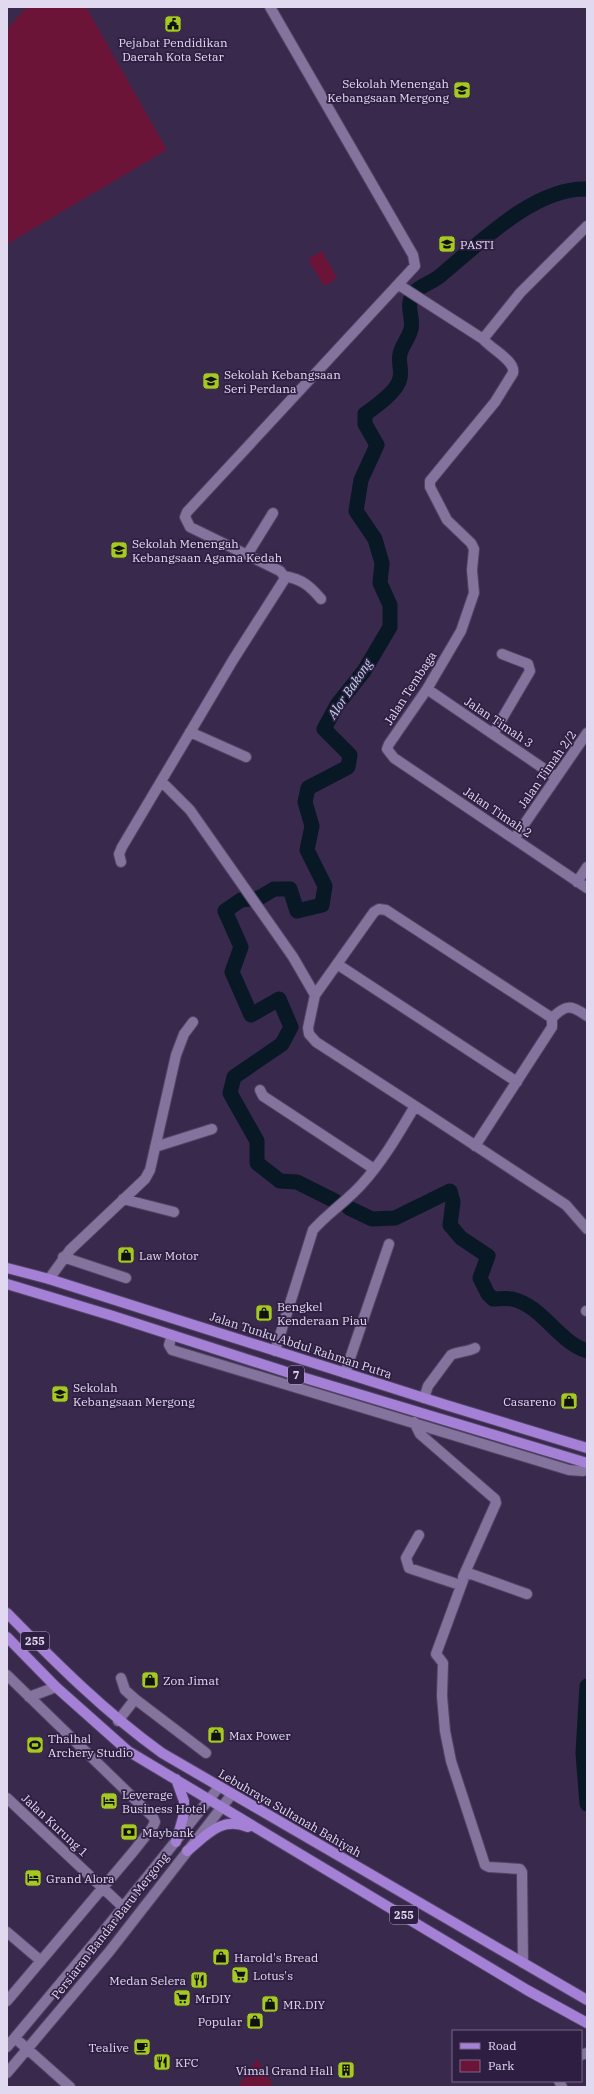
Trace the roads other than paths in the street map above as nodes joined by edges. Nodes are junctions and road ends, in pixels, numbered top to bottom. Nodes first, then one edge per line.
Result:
1 (270, 7) edge
2 (587, 226) edge
3 (402, 288) junction
4 (483, 339) junction
5 (274, 513) dead end
6 (247, 555) junction
7 (284, 576) junction
8 (321, 599) dead end
9 (502, 654) dead end
10 (426, 688) junction
11 (190, 732) junction
12 (587, 733) edge
13 (493, 734) junction
14 (246, 757) dead end
15 (394, 758) joint
16 (556, 777) junction
17 (162, 782) junction
18 (514, 839) junction
19 (121, 862) dead end
20 (586, 870) edge
21 (577, 882) junction
22 (587, 888) edge
23 (338, 964) junction
24 (315, 995) junction
25 (587, 1016) edge
26 (552, 1018) junction
27 (193, 1022) dead end
28 (517, 1082) junction
29 (260, 1090) dead end
30 (414, 1106) junction
31 (212, 1129) dead end
32 (475, 1146) junction
33 (155, 1147) junction
34 (374, 1169) junction
35 (123, 1199) junction
36 (174, 1212) dead end
37 (587, 1229) edge
38 (389, 1244) dead end
39 (63, 1258) junction
40 (7, 1268) edge
41 (126, 1278) dead end
42 (49, 1279) junction
43 (7, 1284) edge
44 (172, 1335) junction
45 (475, 1348) dead end
46 (275, 1351) junction
47 (345, 1373) junction
48 (424, 1398) junction
49 (419, 1413) junction
50 (414, 1423) junction
51 (587, 1448) edge
52 (587, 1463) edge
53 (587, 1469) edge
54 (419, 1535) dead end
55 (462, 1581) junction
56 (527, 1594) dead end
57 (7, 1613) edge
58 (7, 1637) edge
59 (7, 1675) edge
60 (121, 1678) dead end
61 (56, 1687) junction
62 (29, 1697) junction
63 (135, 1699) junction
64 (118, 1721) junction
65 (206, 1753) dead end
66 (176, 1779) junction
67 (220, 1787) junction
68 (232, 1794) junction
69 (7, 1798) edge
70 (210, 1798) junction
71 (222, 1806) junction
72 (265, 1833) junction
73 (176, 1842) junction
74 (187, 1850) junction
75 (103, 1888) junction
76 (123, 1907) junction
77 (7, 1932) edge
78 (41, 1961) junction
79 (523, 1963) junction
80 (587, 2000) edge
81 (7, 2001) edge
82 (587, 2023) edge
83 (15, 2038) junction
84 (7, 2047) edge
85 (28, 2050) junction
86 (7, 2074) edge
87 (70, 2087) edge

1 - 3 street
2 - 4 street
3 - 4 street
3 - 6 street
4 - 10 street, Jalan Tembaga
5 - 6 street
6 - 7 street
7 - 8 street
7 - 11 street
9 - 13 street
10 - 13 street, Jalan Timah 3
10 - 15 street, Jalan Tembaga
11 - 14 street
11 - 17 street
12 - 16 street, Jalan Timah 2/2
13 - 16 street, Jalan Timah 3
15 - 18 street, Jalan Timah 2
16 - 18 street, Jalan Timah 2/2
17 - 19 street
17 - 24 street
18 - 21 street, Jalan Timah 2
20 - 21 street
21 - 22 street, Jalan Timah 2
23 - 24 street
23 - 26 street
23 - 28 street
24 - 30 street
25 - 26 street
26 - 28 street
27 - 33 street
28 - 32 street
29 - 34 street
30 - 32 street
30 - 34 street
31 - 33 street
32 - 37 street
33 - 35 street
34 - 46 street
35 - 36 street
35 - 39 street
38 - 47 street
39 - 41 street
39 - 42 street
40 - 42 main road, Jalan Tunku Abdul Rahman Putra / 7
42 - 46 main road, Jalan Tunku Abdul Rahman Putra / 7
43 - 44 main road, 7
44 - 49 main road, 7
44 - 50 street
45 - 48 street
46 - 47 main road, Jalan Tunku Abdul Rahman Putra / 7
47 - 48 main road, Jalan Tunku Abdul Rahman Putra / 7
48 - 51 main road, Jalan Tunku Abdul Rahman Putra / 7
49 - 50 street
49 - 52 main road, 7
50 - 53 street
50 - 55 street
54 - 55 street
55 - 56 street
55 - 79 street
57 - 64 main road, Lebuhraya Sultanah Bahiyah / 255
58 - 61 main road, 255
59 - 62 street
60 - 63 street
61 - 62 street
61 - 66 main road, 255
62 - 75 street
63 - 64 street
63 - 65 street
64 - 67 main road, Lebuhraya Sultanah Bahiyah / 255
66 - 70 main road, 255
66 - 73 main road
67 - 68 main road, Lebuhraya Sultanah Bahiyah / 255
67 - 70 street, Persiaran Bandar Baru Mergong
68 - 71 street, Persiaran Bandar Baru Mergong
68 - 79 main road, Lebuhraya Sultanah Bahiyah / 255
69 - 75 street, Jalan Kurung 1
70 - 71 main road, 255
70 - 73 street, Persiaran Bandar Baru Mergong
71 - 72 main road, 255
71 - 74 street, Persiaran Bandar Baru Mergong
72 - 74 main road
72 - 82 main road, 255
73 - 76 street, Persiaran Bandar Baru Mergong
74 - 85 street, Persiaran Bandar Baru Mergong
75 - 76 street, Jalan Kurung 1
75 - 78 street
76 - 83 street, Persiaran Bandar Baru Mergong
77 - 78 street
78 - 81 street
79 - 80 main road, Lebuhraya Sultanah Bahiyah / 255
83 - 84 street, Persiaran Bandar Baru Mergong
83 - 85 street
85 - 86 street, Persiaran Bandar Baru Mergong
85 - 87 street

